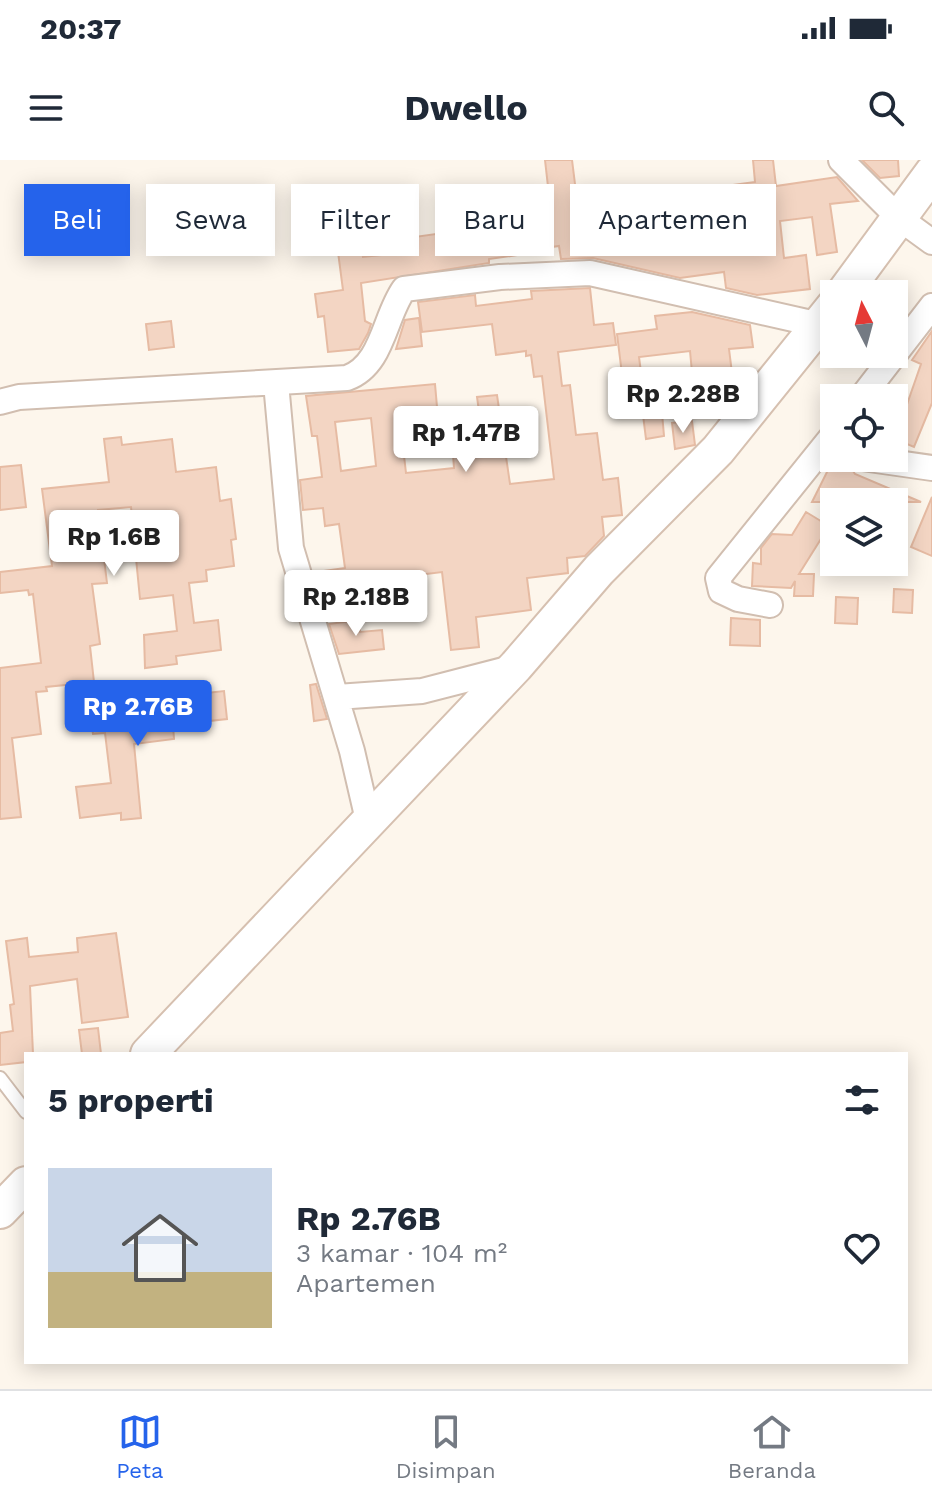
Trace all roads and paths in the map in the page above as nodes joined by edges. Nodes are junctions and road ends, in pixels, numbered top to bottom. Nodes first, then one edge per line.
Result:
1 (841, 160) edge
2 (932, 173) edge
3 (902, 220) junction
4 (932, 242) edge
5 (854, 280) edge
6 (932, 306) edge
7 (820, 315) edge
8 (820, 325) edge
9 (276, 383) junction
10 (872, 384) edge
11 (0, 402) edge
12 (820, 461) edge
13 (908, 465) edge
14 (932, 468) edge
15 (770, 605) dead end
16 (516, 666) junction
17 (337, 697) junction
18 (368, 820) junction
19 (150, 1052) edge
20 (0, 1078) edge
21 (24, 1109) edge
22 (24, 1186) edge
23 (0, 1211) edge

1 - 3 street
2 - 3 main road
3 - 4 street
3 - 5 main road
6 - 10 street
7 - 9 street
8 - 16 main road
9 - 11 street
9 - 17 street
12 - 15 street
13 - 14 street
16 - 17 street
16 - 18 main road
17 - 18 street
18 - 19 main road
20 - 21 lane
22 - 23 main road

